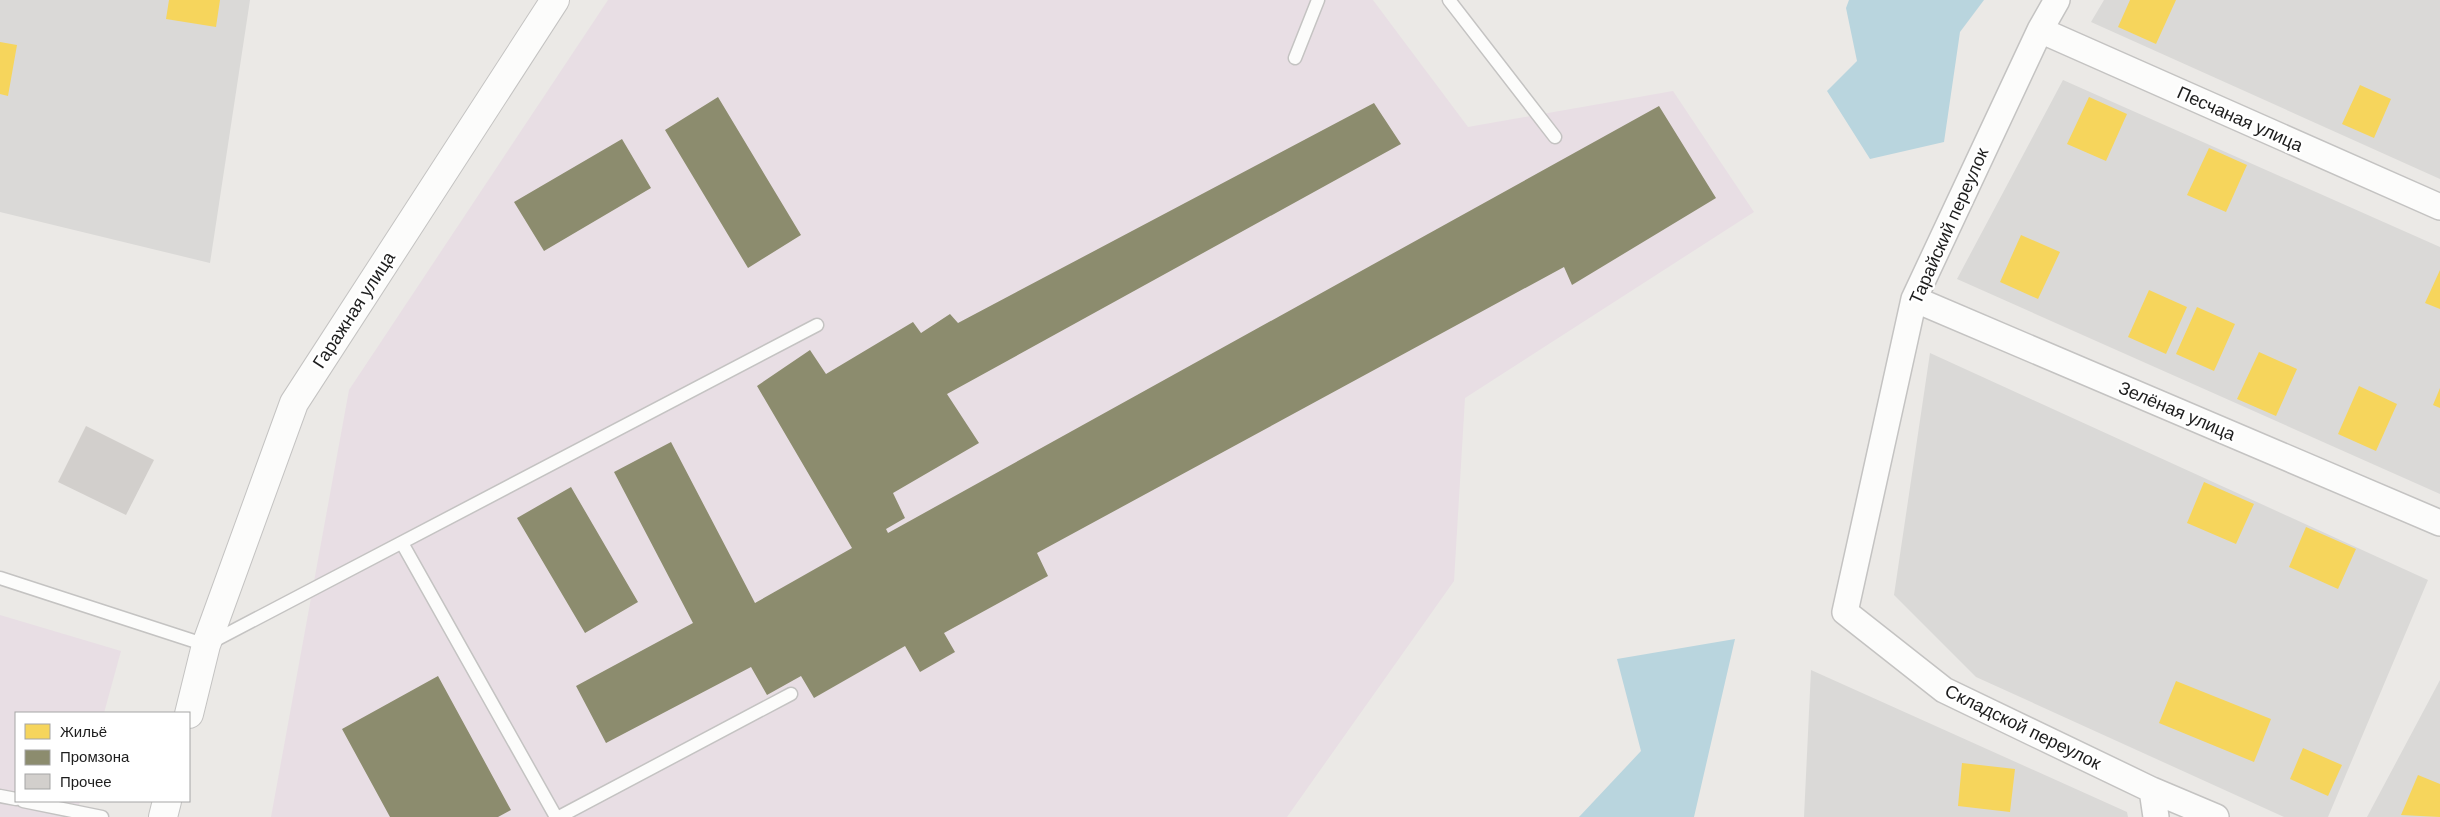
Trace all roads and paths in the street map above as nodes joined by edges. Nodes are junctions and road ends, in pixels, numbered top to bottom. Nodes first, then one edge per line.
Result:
1 (552, 0) edge
2 (1318, 0) edge
3 (1449, 0) edge
4 (2057, 0) edge
5 (2040, 30) junction
6 (1295, 58) dead end
7 (1555, 137) dead end
8 (2440, 207) edge
9 (1914, 298) junction
10 (817, 325) dead end
11 (2440, 523) edge
12 (402, 543) junction
13 (0, 578) edge
14 (1845, 612) joint
15 (206, 645) junction
16 (791, 694) dead end
17 (189, 712) edge
18 (2152, 790) junction
19 (0, 796) edge
20 (15, 799) edge
21 (28, 802) edge
22 (167, 802) edge
23 (102, 817) edge
24 (163, 817) edge
25 (557, 817) edge
26 (2156, 817) edge
27 (2216, 817) edge

1 - 15 street, Гаражная улица
2 - 6 lane
3 - 7 lane
4 - 5 street, Тарайский переулок
5 - 8 street, Песчаная улица
5 - 9 street, Тарайский переулок
9 - 11 street, Зелёная улица
9 - 14 street, Тарайский переулок
10 - 12 lane
12 - 15 lane
12 - 25 lane
13 - 15 lane
14 - 18 street, Складской переулок
15 - 17 street, Гаражная улица
16 - 25 lane
18 - 26 street
18 - 27 street, Складской переулок
19 - 20 lane
21 - 23 lane
22 - 24 street

